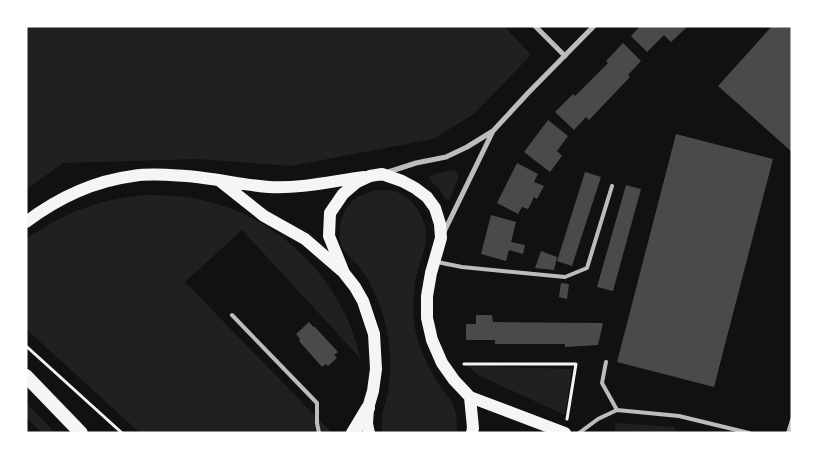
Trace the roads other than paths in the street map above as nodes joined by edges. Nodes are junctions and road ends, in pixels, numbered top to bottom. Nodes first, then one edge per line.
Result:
1 (535, 26) edge
2 (594, 26) edge
3 (565, 56) junction
4 (493, 131) junction
5 (376, 175) junction
6 (220, 181) junction
7 (612, 186) dead end
8 (26, 222) edge
9 (442, 238) junction
10 (434, 262) junction
11 (344, 273) junction
12 (232, 315) dead end
13 (606, 362) dead end
14 (26, 376) edge
15 (470, 397) junction
16 (368, 408) junction
17 (617, 410) junction
18 (792, 420) edge
19 (81, 433) edge
20 (319, 433) edge
21 (353, 433) edge
22 (369, 433) edge
23 (472, 433) edge
24 (565, 433) edge
25 (579, 433) edge
26 (749, 433) edge
27 (788, 433) edge

1 - 3 street
2 - 3 street
3 - 4 street
4 - 5 street
4 - 9 street
5 - 6 main road
5 - 9 main road
5 - 11 main road
6 - 8 main road
6 - 11 main road
7 - 10 lane
9 - 10 main road
10 - 15 main road
11 - 16 main road
12 - 20 lane
13 - 17 lane
14 - 19 highway
15 - 23 main road
15 - 24 main road
16 - 21 highway
16 - 22 main road
17 - 25 lane
17 - 26 lane
18 - 27 lane

